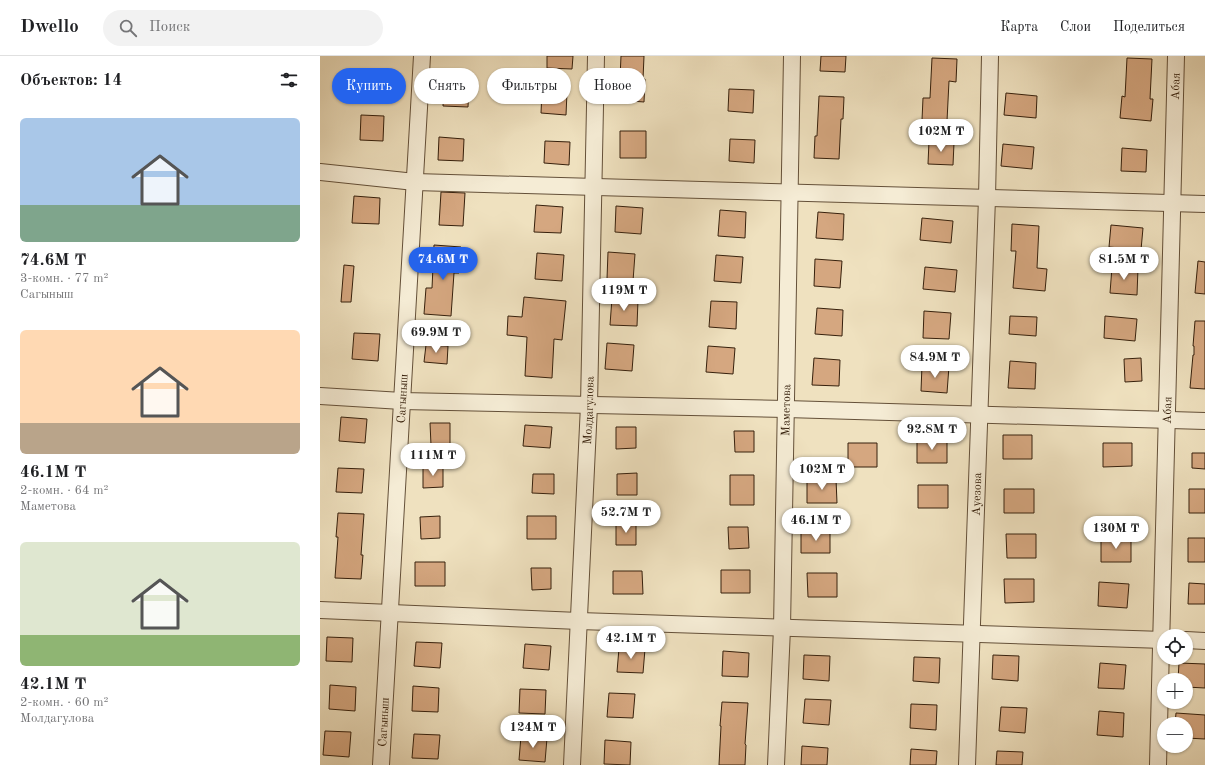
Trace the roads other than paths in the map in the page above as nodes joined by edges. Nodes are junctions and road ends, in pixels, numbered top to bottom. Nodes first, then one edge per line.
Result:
1 (422, 56) edge
2 (596, 56) edge
3 (792, 56) edge
4 (990, 56) edge
5 (1176, 56) edge
6 (320, 172) edge
7 (415, 182) junction
8 (594, 187) junction
9 (790, 192) junction
10 (987, 198) junction
11 (1172, 203) junction
12 (1205, 204) edge
13 (320, 396) edge
14 (402, 402) junction
15 (589, 405) junction
16 (786, 409) junction
17 (980, 414) junction
18 (1167, 420) junction
19 (1205, 421) edge
20 (320, 610) edge
21 (390, 613) junction
22 (579, 621) junction
23 (782, 628) junction
24 (1163, 629) edge
25 (972, 634) junction
26 (1157, 639) edge
27 (1193, 640) edge
28 (1205, 641) edge
29 (1162, 665) edge
30 (382, 765) edge
31 (572, 765) edge
32 (776, 765) edge
33 (967, 765) edge
34 (1158, 765) edge

1 - 7 street, Сагыныш
2 - 8 street, Молдагулова
3 - 9 street, Маметова
4 - 10 street, Ауезова
5 - 11 street, Абая
6 - 7 street
7 - 8 street
7 - 14 street, Сагыныш
8 - 9 street
8 - 15 street, Молдагулова
9 - 10 street
9 - 16 street, Маметова
10 - 11 street
10 - 17 street, Ауезова
11 - 12 street
11 - 18 street, Абая
13 - 14 street
14 - 15 street
14 - 21 street, Сагыныш
15 - 16 street
15 - 22 street, Молдагулова
16 - 17 street
16 - 23 street, Маметова
17 - 18 street
17 - 25 street, Ауезова
18 - 19 street
18 - 24 street, Абая
20 - 21 street
21 - 22 street
21 - 30 street, Сагыныш
22 - 23 street
22 - 31 street, Молдагулова
23 - 25 street
23 - 32 street, Маметова
25 - 26 street
25 - 33 street, Ауезова
27 - 28 street
29 - 34 street, Абая

